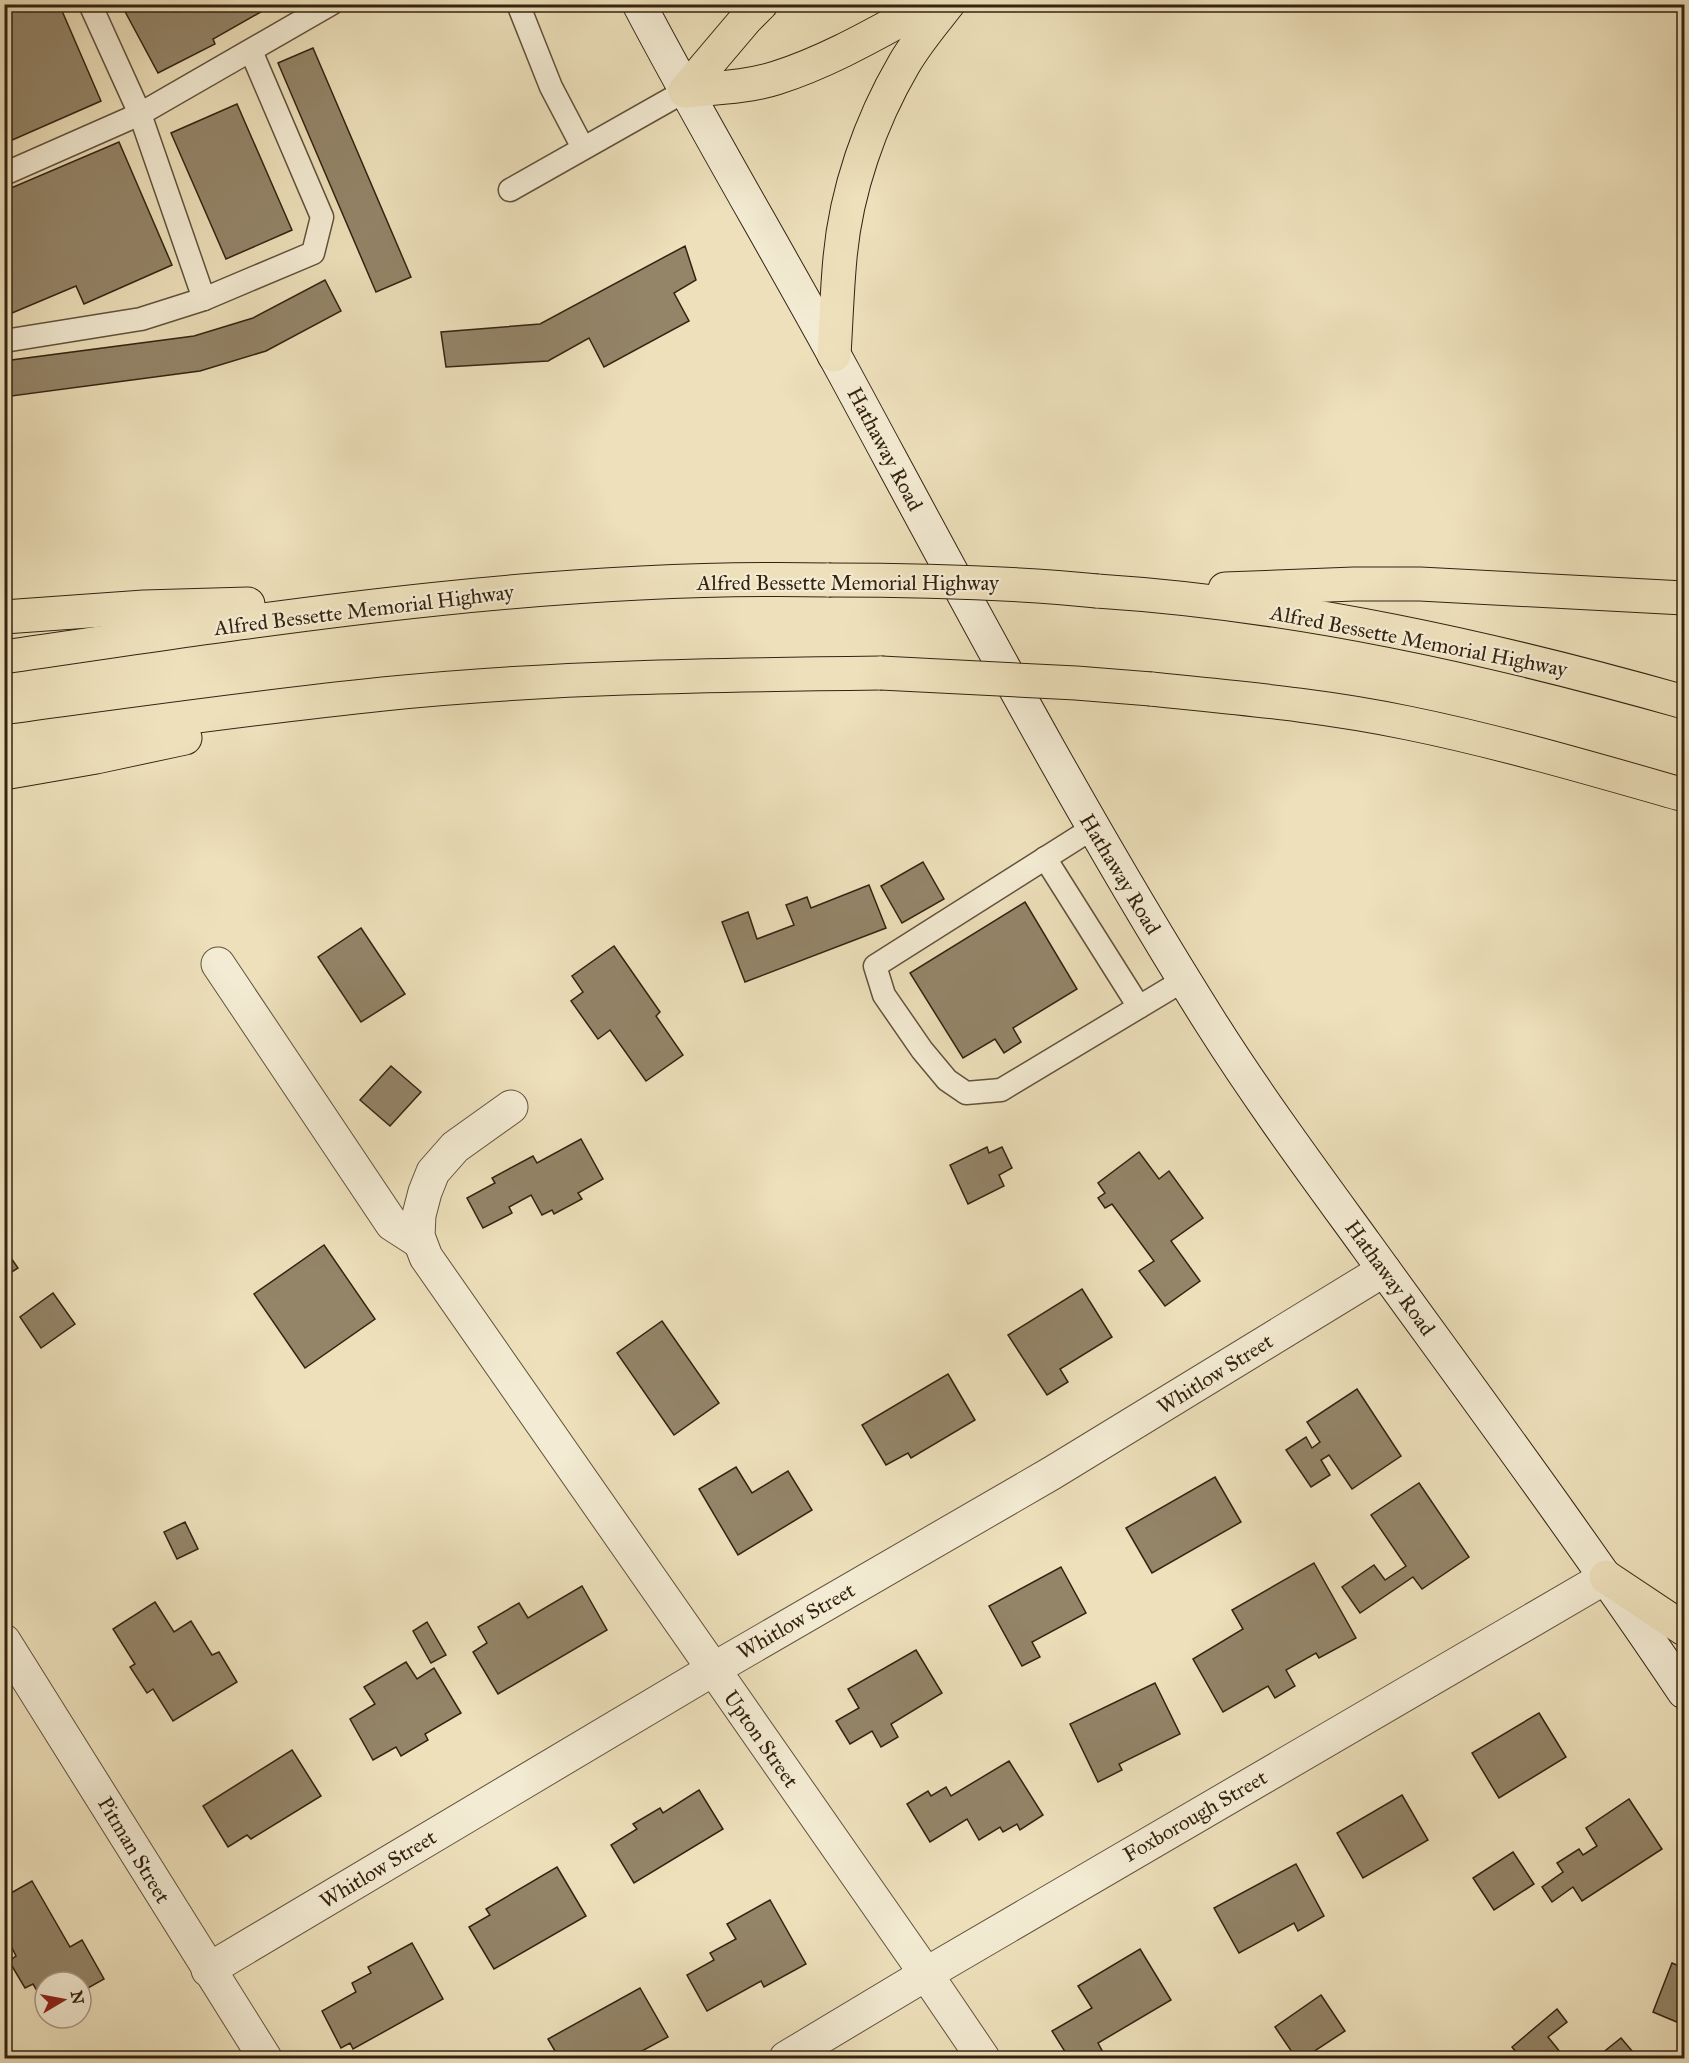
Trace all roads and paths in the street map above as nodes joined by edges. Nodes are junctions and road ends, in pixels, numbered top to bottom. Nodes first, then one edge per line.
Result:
1 (90, 4) edge
2 (331, 4) edge
3 (518, 4) edge
4 (639, 4) edge
5 (761, 4) edge
6 (930, 4) edge
7 (948, 4) edge
8 (251, 51) junction
9 (685, 91) junction
10 (140, 114) junction
11 (583, 148) junction
12 (4, 174) edge
13 (510, 190) dead end
14 (204, 299) junction
15 (4, 341) edge
16 (834, 355) junction
17 (1142, 594) junction
18 (1684, 598) edge
19 (417, 601) junction
20 (4, 617) edge
21 (4, 657) edge
22 (357, 697) junction
23 (1684, 702) edge
24 (4, 742) edge
25 (4, 773) edge
26 (1684, 795) edge
27 (1093, 828) junction
28 (1045, 858) junction
29 (218, 964) dead end
30 (1184, 980) junction
31 (1139, 1007) junction
32 (511, 1107) dead end
33 (420, 1242) junction
34 (1384, 1270) junction
35 (1606, 1577) junction
36 (1684, 1629) edge
37 (4, 1641) edge
38 (712, 1670) junction
39 (1684, 1692) edge
40 (208, 1970) junction
41 (926, 1974) junction
42 (265, 2058) edge
43 (786, 2058) edge
44 (983, 2058) edge

1 - 10 lane
2 - 8 lane
3 - 11 lane
4 - 9 street, Hathaway Road
5 - 9 highway
6 - 9 highway
7 - 16 highway
8 - 10 lane
8 - 14 lane
9 - 11 lane
9 - 16 street, Hathaway Road
10 - 12 lane
10 - 14 lane
11 - 13 lane
14 - 15 lane
16 - 27 street, Hathaway Road
17 - 18 highway
17 - 19 highway, Alfred Bessette Memorial Highway, bridge
17 - 23 highway, Alfred Bessette Memorial Highway
19 - 20 highway
19 - 21 highway, Alfred Bessette Memorial Highway
22 - 24 highway
22 - 25 highway
22 - 26 highway, bridge
27 - 28 lane
27 - 30 street, Hathaway Road
28 - 31 lane
28 - 31 lane
29 - 33 street
30 - 31 lane
30 - 34 street, Hathaway Road
32 - 33 street
33 - 38 street, Upton Street
34 - 35 street, Hathaway Road
34 - 38 street, Whitlow Street
35 - 36 highway
35 - 39 street, Hathaway Road
35 - 41 street, Foxborough Street
37 - 40 street, Pitman Street
38 - 40 street, Whitlow Street
38 - 41 street, Upton Street
40 - 42 street, Pitman Street
41 - 43 street, Foxborough Street
41 - 44 street, Upton Street

